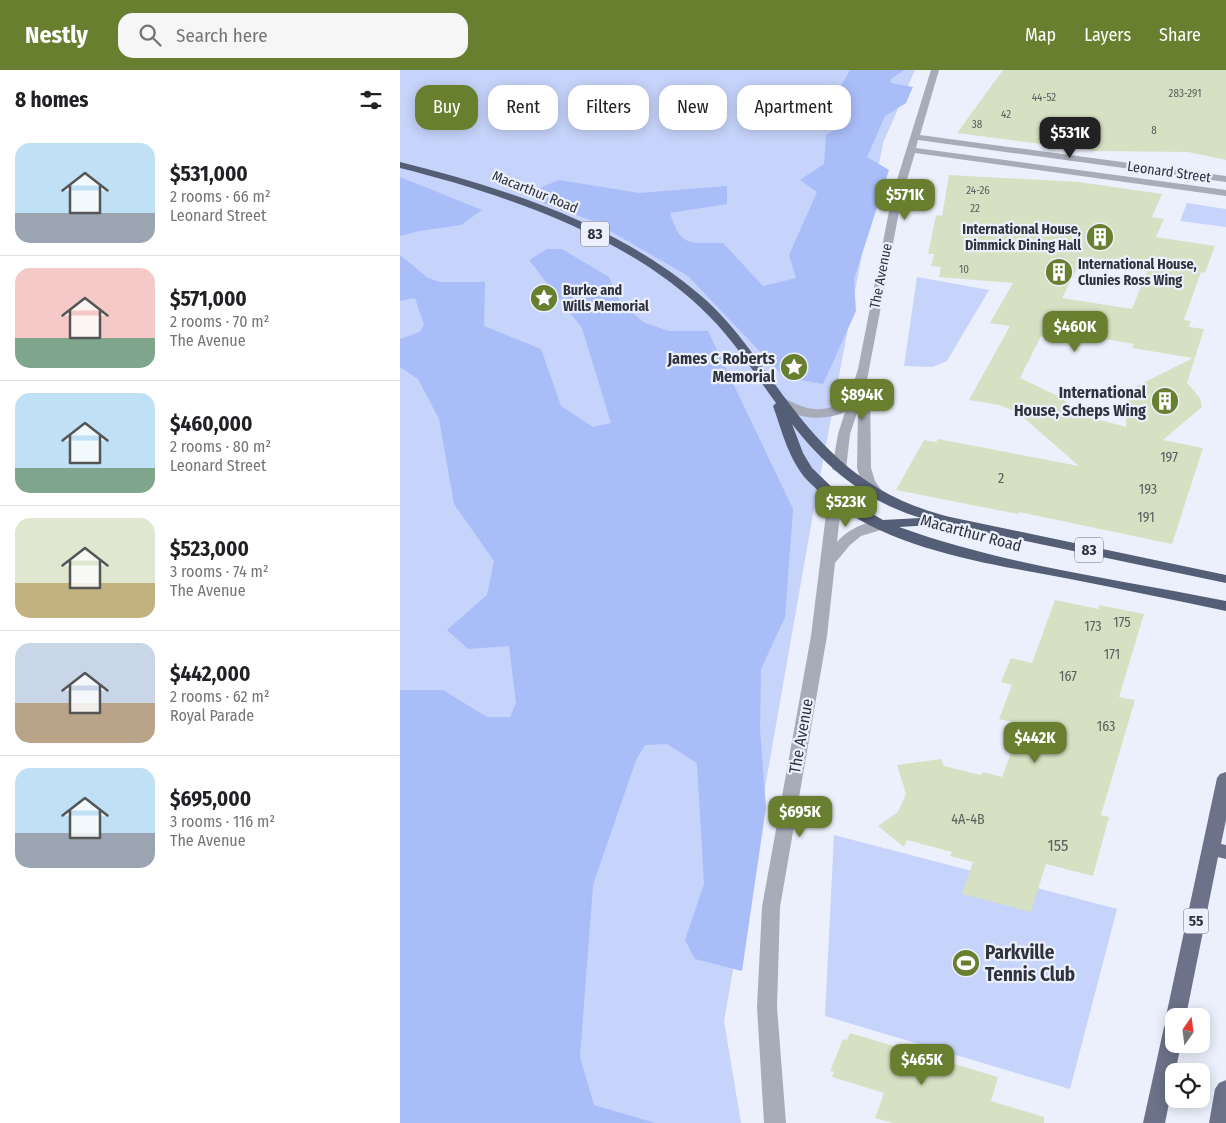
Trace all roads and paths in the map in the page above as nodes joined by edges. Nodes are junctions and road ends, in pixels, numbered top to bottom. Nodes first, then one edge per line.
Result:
1 (935, 70) edge
2 (914, 137) junction
3 (969, 145) junction
4 (910, 150) junction
5 (961, 157) junction
6 (400, 165) edge
7 (1226, 179) edge
8 (1226, 193) edge
9 (864, 369) junction
10 (778, 397) junction
11 (854, 400) junction
12 (839, 468) junction
13 (876, 494) junction
14 (835, 498) junction
15 (952, 521) junction
16 (882, 525) junction
17 (826, 564) junction
18 (1226, 579) edge
19 (1226, 606) edge
20 (1226, 778) edge
21 (1219, 850) edge
22 (1178, 1008) edge
23 (1169, 1053) edge
24 (1226, 1088) edge
25 (775, 1123) edge
26 (1154, 1123) edge
27 (1220, 1123) edge

1 - 2 street, The Avenue
2 - 3 street, Leonard Street
2 - 4 street, The Avenue
3 - 5 street
3 - 7 street, Leonard Street
4 - 5 street, Leonard Street
4 - 9 street, The Avenue
5 - 8 street, Leonard Street
6 - 10 highway, Macarthur Road / 83
9 - 11 street, The Avenue
9 - 13 street, The Avenue
10 - 11 street
10 - 12 highway, Macarthur Road / 83
10 - 14 highway, Macarthur Road / 83
11 - 12 street, The Avenue
12 - 13 highway, Macarthur Road / 83
12 - 14 highway
13 - 15 highway, Macarthur Road / 83
14 - 16 highway, Macarthur Road / 83
14 - 17 street, The Avenue
15 - 16 highway
15 - 18 highway, Macarthur Road / 83
16 - 17 street
16 - 19 highway, Macarthur Road / 83
17 - 25 street, The Avenue
20 - 21 main road, 55
21 - 22 main road, 55
23 - 26 main road
24 - 27 main road

